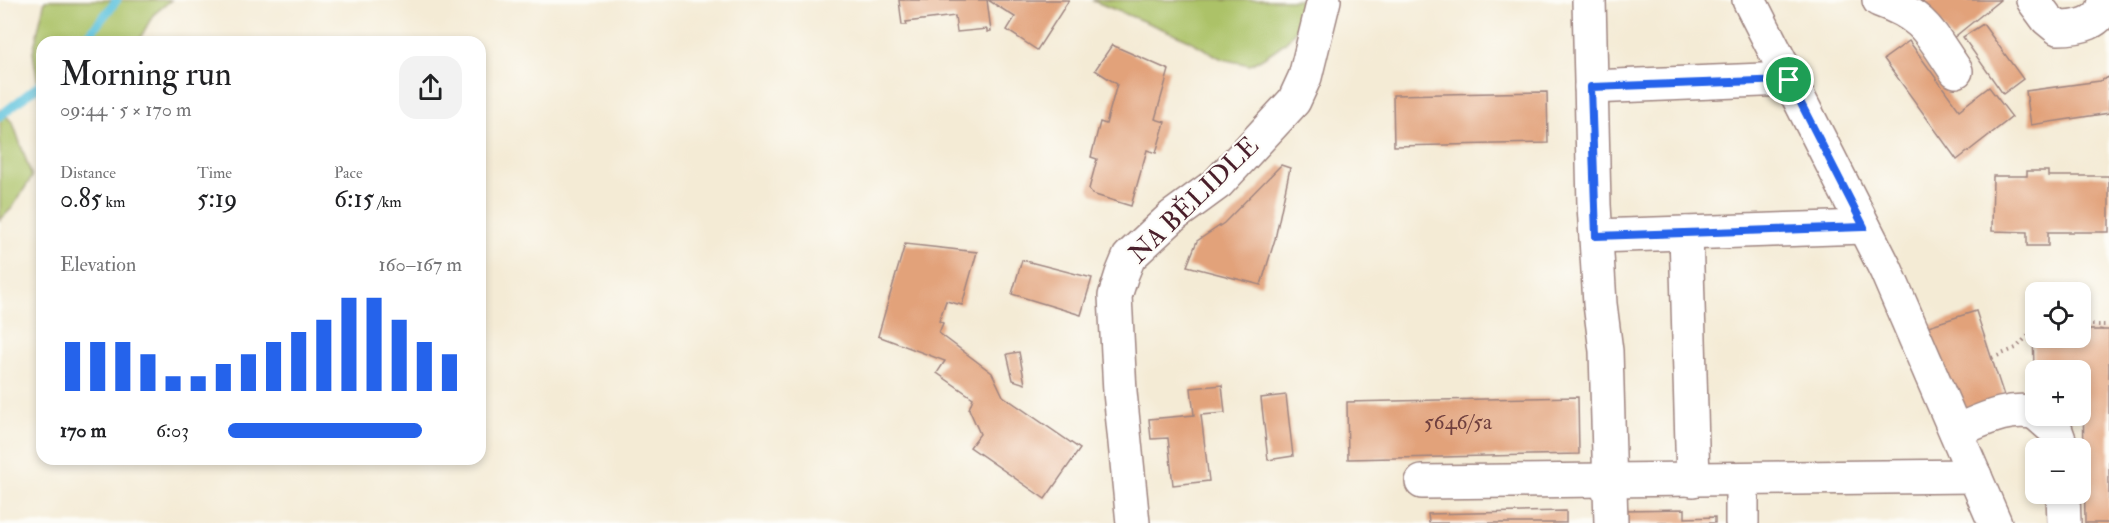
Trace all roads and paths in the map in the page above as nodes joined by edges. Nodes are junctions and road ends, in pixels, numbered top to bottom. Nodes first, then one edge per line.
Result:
1 (1324, 0) edge
2 (1589, 0) edge
3 (1749, 0) edge
4 (1879, 0) edge
5 (2033, 0) edge
6 (2105, 0) edge
7 (1956, 71) dead end
8 (1789, 80) junction
9 (1591, 87) junction
10 (1864, 227) junction
11 (1686, 233) junction
12 (1596, 236) junction
13 (2109, 325) edge
14 (2091, 326) edge
15 (2025, 339) edge
16 (1992, 358) dead end
17 (2025, 412) edge
18 (1956, 430) junction
19 (1975, 476) junction
20 (1742, 479) junction
21 (1694, 480) junction
22 (1611, 481) junction
23 (1422, 482) dead end
24 (2063, 504) edge
25 (1132, 523) edge
26 (1611, 523) edge
27 (1742, 523) edge
28 (1995, 523) edge
29 (2064, 523) edge

1 - 25 street, NA BĚLIDLE
2 - 9 street
3 - 8 street
4 - 7 street
5 - 6 street
8 - 9 street
8 - 10 street
9 - 12 street
10 - 11 street
10 - 18 street
11 - 12 street
11 - 21 street
12 - 22 street
13 - 14 path
15 - 16 path
17 - 18 street
18 - 19 street
19 - 20 street
19 - 28 street
20 - 21 street
20 - 27 street
21 - 22 street
22 - 23 street
22 - 26 street
24 - 29 street

